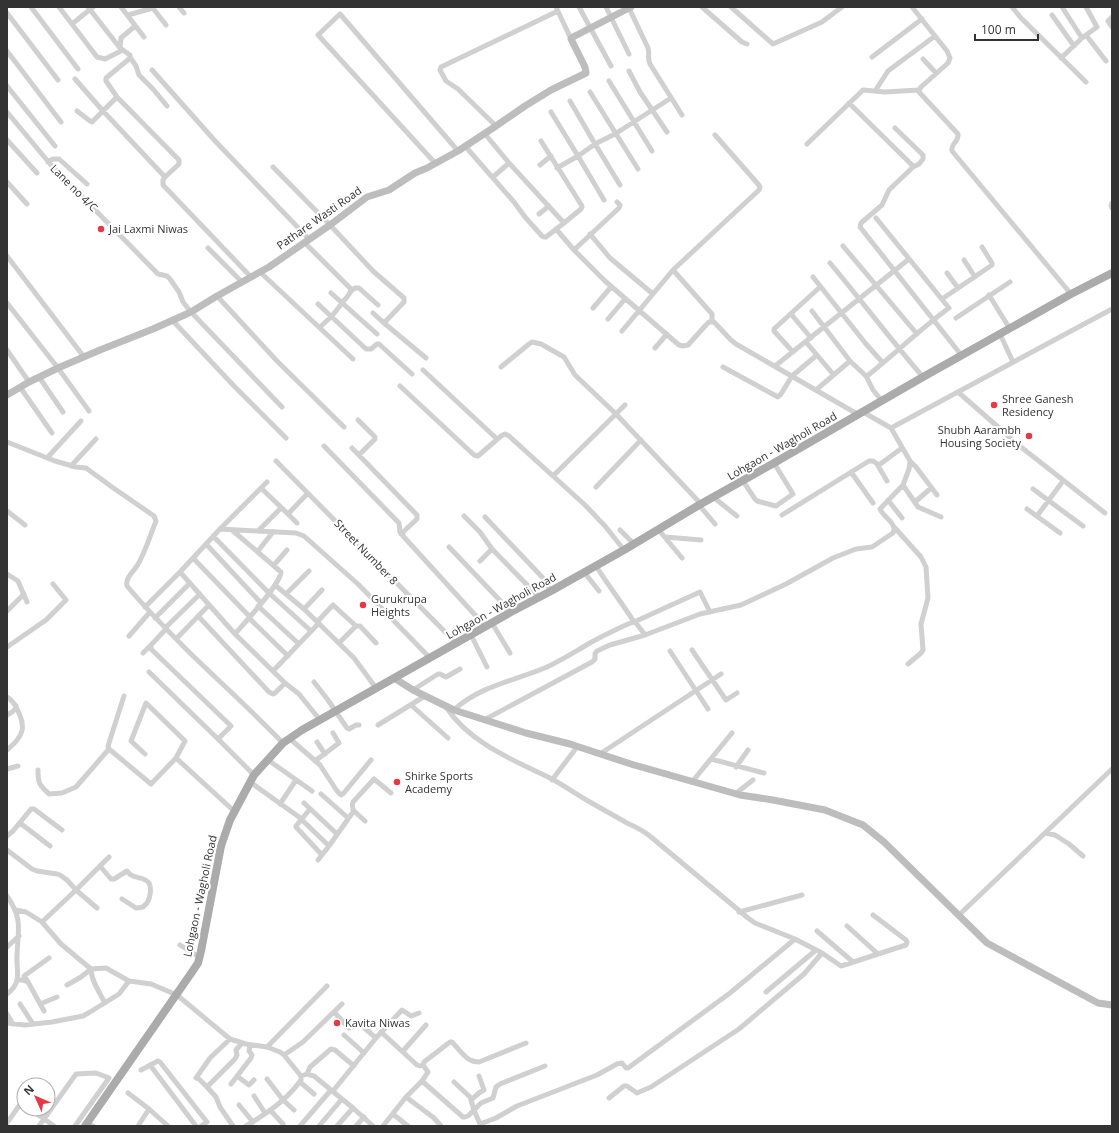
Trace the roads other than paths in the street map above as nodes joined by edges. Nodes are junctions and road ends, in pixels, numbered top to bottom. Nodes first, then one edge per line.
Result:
1 (31, 7) edge
2 (59, 7) edge
3 (121, 7) edge
4 (179, 7) edge
5 (579, 7) edge
6 (606, 7) edge
7 (630, 7) edge
8 (702, 7) edge
9 (731, 7) edge
10 (842, 7) edge
11 (912, 7) edge
12 (1012, 7) edge
13 (1062, 7) edge
14 (1086, 7) edge
15 (90, 8) edge
16 (152, 8) edge
17 (557, 9) edge
18 (184, 12) dead end
19 (7, 13) edge
20 (128, 15) junction
21 (1052, 15) dead end
22 (611, 17) junction
23 (1112, 17) edge
24 (922, 19) junction
25 (72, 24) junction
26 (166, 25) dead end
27 (135, 26) junction
28 (590, 28) junction
29 (1112, 28) edge
30 (935, 36) junction
31 (144, 37) dead end
32 (1084, 37) junction
33 (571, 39) junction
34 (747, 44) dead end
35 (1074, 46) junction
36 (121, 49) junction
37 (7, 51) edge
38 (629, 54) dead end
39 (130, 57) junction
40 (872, 57) dead end
41 (923, 58) dead end
42 (1061, 58) junction
43 (1106, 61) dead end
44 (611, 66) dead end
45 (78, 69) dead end
46 (152, 70) dead end
47 (629, 71) dead end
48 (936, 73) junction
49 (75, 79) dead end
50 (58, 80) dead end
51 (609, 81) dead end
52 (1086, 82) dead end
53 (7, 86) edge
54 (919, 90) junction
55 (875, 91) junction
56 (590, 92) dead end
57 (117, 97) junction
58 (671, 98) junction
59 (570, 101) dead end
60 (849, 103) junction
61 (167, 106) dead end
62 (652, 110) junction
63 (77, 111) dead end
64 (7, 112) edge
65 (103, 112) junction
66 (551, 112) dead end
67 (682, 115) dead end
68 (61, 122) dead end
69 (634, 122) junction
70 (496, 126) junction
71 (895, 128) dead end
72 (667, 132) dead end
73 (485, 134) junction
74 (615, 134) junction
75 (715, 135) dead end
76 (7, 140) edge
77 (541, 141) dead end
78 (595, 144) junction
79 (807, 144) dead end
80 (55, 146) dead end
81 (465, 146) junction
82 (458, 151) junction
83 (652, 151) dead end
84 (552, 156) junction
85 (578, 156) junction
86 (48, 162) junction
87 (435, 163) junction
88 (509, 163) junction
89 (540, 165) dead end
90 (273, 167) dead end
91 (912, 167) junction
92 (557, 168) junction
93 (638, 169) dead end
94 (37, 173) dead end
95 (165, 177) junction
96 (493, 177) junction
97 (7, 182) edge
98 (86, 184) dead end
99 (620, 185) dead end
100 (604, 200) dead end
101 (617, 202) dead end
102 (1112, 203) edge
103 (27, 204) dead end
104 (549, 206) junction
105 (1112, 208) edge
106 (539, 214) dead end
107 (876, 218) dead end
108 (564, 223) junction
109 (330, 225) junction
110 (556, 229) junction
111 (590, 234) junction
112 (306, 241) junction
113 (843, 246) dead end
114 (208, 248) dead end
115 (982, 248) dead end
116 (574, 250) junction
117 (7, 256) edge
118 (909, 259) junction
119 (964, 260) dead end
120 (830, 263) dead end
121 (673, 270) junction
122 (894, 270) junction
123 (260, 272) junction
124 (947, 273) dead end
125 (1112, 273) edge
126 (251, 276) junction
127 (813, 277) dead end
128 (975, 277) junction
129 (242, 282) junction
130 (1010, 282) dead end
131 (877, 285) junction
132 (820, 286) junction
133 (611, 287) junction
134 (958, 288) junction
135 (351, 291) junction
136 (331, 293) dead end
137 (653, 294) junction
138 (1071, 294) junction
139 (989, 295) junction
140 (217, 296) junction
141 (625, 299) junction
142 (860, 299) junction
143 (942, 299) junction
144 (342, 302) junction
145 (7, 303) edge
146 (318, 304) dead end
147 (378, 305) dead end
148 (593, 308) dead end
149 (1112, 309) edge
150 (639, 311) junction
151 (812, 311) dead end
152 (191, 312) junction
153 (373, 313) dead end
154 (842, 313) junction
155 (791, 314) junction
156 (332, 316) junction
157 (956, 318) dead end
158 (608, 319) dead end
159 (934, 319) junction
160 (173, 321) junction
161 (712, 321) junction
162 (384, 323) junction
163 (320, 327) junction
164 (825, 327) junction
165 (1010, 329) junction
166 (622, 331) dead end
167 (377, 334) dead end
168 (667, 334) junction
169 (917, 334) junction
170 (1000, 334) junction
171 (809, 340) junction
172 (655, 348) dead end
173 (899, 349) junction
174 (7, 350) edge
175 (793, 352) junction
176 (817, 355) junction
177 (962, 356) junction
178 (84, 357) junction
179 (426, 358) dead end
180 (353, 359) dead end
181 (850, 361) junction
182 (1013, 362) junction
183 (883, 363) junction
184 (775, 366) junction
185 (501, 367) dead end
186 (723, 367) dead end
187 (58, 368) junction
188 (423, 370) dead end
189 (412, 374) dead end
190 (833, 374) junction
191 (792, 376) junction
192 (866, 376) junction
193 (39, 377) junction
194 (923, 377) junction
195 (29, 382) junction
196 (400, 386) dead end
197 (20, 387) junction
198 (816, 390) junction
199 (958, 392) junction
200 (7, 396) edge
201 (882, 401) junction
202 (625, 405) dead end
203 (282, 407) dead end
204 (89, 411) dead end
205 (63, 412) dead end
206 (861, 413) junction
207 (616, 414) junction
208 (358, 420) dead end
209 (81, 421) dead end
210 (344, 428) dead end
211 (891, 428) junction
212 (52, 433) dead end
213 (286, 438) dead end
214 (96, 439) dead end
215 (497, 439) junction
216 (641, 440) junction
217 (7, 442) edge
218 (324, 446) dead end
219 (352, 448) dead end
220 (902, 448) junction
221 (359, 455) junction
222 (47, 458) junction
223 (910, 461) junction
224 (276, 462) dead end
225 (774, 463) junction
226 (877, 464) junction
227 (71, 466) junction
228 (851, 472) junction
229 (553, 476) junction
230 (743, 481) junction
231 (887, 481) dead end
232 (1063, 481) junction
233 (267, 482) dead end
234 (902, 485) junction
235 (596, 487) dead end
236 (261, 488) junction
237 (931, 488) junction
238 (1033, 489) dead end
239 (307, 494) junction
240 (937, 495) dead end
241 (713, 497) junction
242 (888, 500) junction
243 (1049, 500) junction
244 (915, 502) junction
245 (873, 503) dead end
246 (700, 504) junction
247 (281, 508) junction
248 (1027, 508) dead end
249 (7, 511) edge
250 (1105, 513) dead end
251 (288, 514) junction
252 (782, 515) dead end
253 (464, 516) dead end
254 (485, 516) dead end
255 (737, 516) dead end
256 (1037, 516) junction
257 (941, 517) dead end
258 (902, 518) dead end
259 (297, 523) dead end
260 (715, 524) dead end
261 (25, 525) dead end
262 (1083, 526) dead end
263 (895, 528) junction
264 (220, 529) junction
265 (658, 529) junction
266 (231, 530) junction
267 (620, 530) dead end
268 (258, 531) junction
269 (273, 532) junction
270 (1060, 533) dead end
271 (401, 534) junction
272 (213, 536) junction
273 (665, 537) junction
274 (701, 540) dead end
275 (206, 544) junction
276 (634, 544) junction
277 (449, 547) dead end
278 (492, 549) junction
279 (287, 550) dead end
280 (624, 550) junction
281 (258, 552) junction
282 (193, 558) junction
283 (682, 558) dead end
284 (480, 561) dead end
285 (274, 565) junction
286 (596, 566) junction
287 (309, 571) dead end
288 (180, 572) junction
289 (584, 572) junction
290 (7, 574) edge
291 (190, 583) junction
292 (53, 584) dead end
293 (275, 585) junction
294 (322, 590) dead end
295 (551, 591) junction
296 (599, 591) dead end
297 (270, 593) junction
298 (24, 594) junction
299 (200, 594) junction
300 (286, 594) junction
301 (539, 597) junction
302 (27, 602) dead end
303 (260, 604) junction
304 (210, 605) junction
305 (145, 607) junction
306 (304, 609) junction
307 (7, 611) edge
308 (150, 612) junction
309 (511, 612) junction
310 (710, 612) junction
311 (198, 616) junction
312 (249, 617) junction
313 (155, 618) junction
314 (318, 622) junction
315 (634, 622) junction
316 (489, 625) junction
317 (356, 626) junction
318 (165, 628) junction
319 (311, 631) junction
320 (235, 634) junction
321 (471, 635) junction
322 (645, 635) junction
323 (129, 636) dead end
324 (176, 638) junction
325 (339, 643) junction
326 (376, 643) dead end
327 (456, 643) junction
328 (299, 644) junction
329 (151, 645) junction
330 (7, 647) edge
331 (692, 650) dead end
332 (670, 651) dead end
333 (143, 653) dead end
334 (510, 653) dead end
335 (288, 656) junction
336 (430, 658) junction
337 (908, 664) dead end
338 (487, 668) dead end
339 (460, 669) dead end
340 (149, 672) dead end
341 (273, 672) junction
342 (721, 674) dead end
343 (394, 678) junction
344 (712, 680) junction
345 (314, 682) dead end
346 (285, 683) junction
347 (376, 688) junction
348 (413, 690) junction
349 (696, 690) junction
350 (737, 693) dead end
351 (124, 696) dead end
352 (425, 696) junction
353 (7, 697) edge
354 (411, 705) junction
355 (16, 707) junction
356 (446, 707) junction
357 (708, 709) dead end
358 (454, 710) junction
359 (335, 711) junction
360 (7, 715) edge
361 (320, 720) junction
362 (484, 720) junction
363 (359, 725) dead end
364 (378, 725) dead end
365 (333, 733) dead end
366 (732, 733) dead end
367 (448, 738) dead end
368 (218, 739) junction
369 (286, 740) junction
370 (317, 742) dead end
371 (577, 747) junction
372 (109, 749) junction
373 (7, 750) edge
374 (748, 750) dead end
375 (145, 754) dead end
376 (325, 754) junction
377 (600, 754) junction
378 (176, 758) junction
379 (711, 759) junction
380 (268, 760) junction
381 (371, 760) dead end
382 (315, 761) junction
383 (18, 766) dead end
384 (736, 766) junction
385 (7, 769) edge
386 (1112, 769) edge
387 (38, 770) dead end
388 (764, 773) dead end
389 (252, 779) junction
390 (296, 780) junction
391 (552, 780) junction
392 (753, 780) dead end
393 (692, 782) junction
394 (312, 791) dead end
395 (391, 793) dead end
396 (321, 794) dead end
397 (735, 794) junction
398 (304, 803) dead end
399 (280, 804) junction
400 (310, 809) junction
401 (353, 810) junction
402 (234, 811) junction
403 (348, 818) junction
404 (301, 819) junction
405 (365, 821) dead end
406 (20, 823) junction
407 (62, 830) dead end
408 (1045, 833) junction
409 (337, 834) junction
410 (7, 836) edge
411 (50, 846) dead end
412 (329, 846) junction
413 (7, 850) edge
414 (322, 855) junction
415 (1083, 856) dead end
416 (109, 857) dead end
417 (318, 860) dead end
418 (100, 866) junction
419 (76, 890) junction
420 (802, 895) dead end
421 (8, 898) edge
422 (122, 899) dead end
423 (97, 908) dead end
424 (16, 910) junction
425 (739, 912) junction
426 (873, 915) dead end
427 (959, 915) junction
428 (42, 922) junction
429 (847, 926) dead end
430 (817, 931) dead end
431 (19, 936) junction
432 (795, 939) junction
433 (180, 945) dead end
434 (7, 947) edge
435 (816, 950) junction
436 (822, 953) junction
437 (878, 954) junction
438 (199, 957) junction
439 (49, 958) dead end
440 (853, 962) junction
441 (91, 969) junction
442 (18, 980) junction
443 (129, 981) junction
444 (28, 982) junction
445 (67, 985) dead end
446 (327, 986) dead end
447 (766, 992) dead end
448 (7, 994) edge
449 (177, 995) junction
450 (57, 997) dead end
451 (105, 1003) junction
452 (20, 1004) dead end
453 (40, 1004) junction
454 (342, 1004) dead end
455 (1112, 1004) edge
456 (44, 1010) dead end
457 (334, 1012) junction
458 (420, 1013) dead end
459 (7, 1014) edge
460 (7, 1023) edge
461 (13, 1024) junction
462 (33, 1024) junction
463 (361, 1024) dead end
464 (426, 1026) dead end
465 (349, 1028) dead end
466 (381, 1032) junction
467 (344, 1035) dead end
468 (376, 1038) junction
469 (230, 1039) junction
470 (242, 1043) junction
471 (526, 1043) dead end
472 (250, 1045) junction
473 (267, 1047) junction
474 (403, 1051) junction
475 (364, 1053) junction
476 (284, 1055) junction
477 (150, 1065) junction
478 (423, 1065) junction
479 (354, 1066) junction
480 (545, 1066) dead end
481 (141, 1070) dead end
482 (307, 1074) junction
483 (238, 1076) junction
484 (300, 1076) junction
485 (479, 1076) dead end
486 (267, 1079) dead end
487 (254, 1080) dead end
488 (422, 1081) junction
489 (300, 1082) junction
490 (454, 1082) dead end
491 (231, 1084) dead end
492 (207, 1087) junction
493 (332, 1090) junction
494 (128, 1093) dead end
495 (314, 1094) dead end
496 (254, 1096) dead end
497 (342, 1098) junction
498 (406, 1098) junction
499 (609, 1098) dead end
500 (283, 1100) junction
501 (471, 1100) junction
502 (239, 1105) dead end
503 (353, 1108) junction
504 (149, 1109) junction
505 (16, 1110) edge
506 (294, 1110) dead end
507 (474, 1110) junction
508 (271, 1111) junction
509 (265, 1113) junction
510 (393, 1114) junction
511 (41, 1117) edge
512 (364, 1117) junction
513 (44, 1119) junction
514 (253, 1122) junction
515 (7, 1123) edge
516 (209, 1124) edge
517 (283, 1124) dead end
518 (89, 1125) edge
519 (165, 1125) edge
520 (480, 1125) edge
521 (39, 1126) edge
522 (54, 1126) edge
523 (75, 1126) edge
524 (138, 1126) edge
525 (196, 1126) edge
526 (202, 1126) edge
527 (233, 1126) edge
528 (246, 1126) edge
529 (300, 1126) edge
530 (318, 1126) edge
531 (338, 1126) edge
532 (356, 1126) edge
533 (373, 1126) edge
534 (383, 1126) edge
535 (408, 1126) edge
536 (441, 1126) edge

1 - 45 street
2 - 25 street
3 - 20 street
4 - 18 street
5 - 28 street
6 - 22 street
7 - 22 street
7 - 58 street
8 - 34 street
9 - 10 street
11 - 24 street
12 - 42 street
13 - 32 street
14 - 32 street
15 - 25 street
15 - 36 street
16 - 20 street
16 - 26 street
17 - 33 street
17 - 70 street
19 - 50 street
20 - 27 street
21 - 35 street
22 - 28 street
22 - 38 street
23 - 29 street
24 - 30 street
24 - 40 street
25 - 36 street
27 - 31 street
27 - 36 street
28 - 33 street
28 - 44 street
30 - 48 street
30 - 55 street
32 - 35 street
32 - 43 street
33 - 70 street, Pathare Wasti Road
35 - 42 street
36 - 39 street
37 - 68 street
39 - 57 street
39 - 61 street
41 - 48 street
42 - 52 street
46 - 112 street
47 - 62 street
48 - 54 street
49 - 65 street
51 - 69 street
53 - 80 street
54 - 55 street
54 - 138 street
55 - 60 street
56 - 74 street
57 - 65 street
57 - 95 street
58 - 62 street
58 - 67 street
59 - 78 street
60 - 79 street
60 - 91 street
62 - 69 street
62 - 72 street
63 - 65 street
64 - 86 street, Lane no 4/C
65 - 95 street
66 - 85 street
69 - 74 street
69 - 83 street
70 - 73 street, Pathare Wasti Road
71 - 91 street
73 - 81 street, Pathare Wasti Road
73 - 88 street
74 - 78 street
74 - 93 street
75 - 121 street
76 - 94 street
77 - 84 street
78 - 85 street
78 - 99 street
81 - 82 street, Pathare Wasti Road
81 - 96 street
82 - 87 street, Pathare Wasti Road
82 - 87 street
84 - 89 street
84 - 92 street
85 - 92 street
85 - 100 street
86 - 98 street
86 - 152 street, Lane no 4/C
87 - 109 street, Pathare Wasti Road
88 - 96 street
88 - 104 street
90 - 109 street
91 - 122 street
92 - 108 street
95 - 126 street
96 - 110 street
97 - 103 street
101 - 111 street
102 - 105 street
104 - 106 street
104 - 108 street
107 - 118 street
108 - 110 street
109 - 112 street, Pathare Wasti Road
109 - 162 street
110 - 116 street
111 - 116 street
111 - 137 street
112 - 123 street, Pathare Wasti Road
112 - 135 street
113 - 131 street
114 - 129 street
115 - 128 street
116 - 133 street
117 - 178 street
118 - 122 street
118 - 143 street
119 - 128 street
120 - 142 street
121 - 137 street
121 - 161 street
122 - 131 street
122 - 159 street
123 - 126 street, Pathare Wasti Road
123 - 163 street
124 - 134 street
125 - 138 main road, Lohgaon - Wagholi Road
126 - 129 street, Pathare Wasti Road
127 - 132 street
128 - 134 street
129 - 140 street, Pathare Wasti Road
130 - 139 street
131 - 142 street
131 - 169 street
132 - 154 street
132 - 155 street
133 - 141 street
133 - 148 street
134 - 143 street
135 - 144 street
135 - 147 street
136 - 144 street
137 - 150 street
138 - 165 main road, Lohgaon - Wagholi Road
139 - 157 street
139 - 165 street
140 - 152 street, Pathare Wasti Road
140 - 210 street
141 - 150 street
141 - 158 street
142 - 154 street
142 - 173 street
143 - 159 street
144 - 156 street
144 - 167 street
145 - 187 street
146 - 156 street
149 - 182 street
150 - 166 street
150 - 168 street
151 - 164 street
152 - 160 street, Pathare Wasti Road
152 - 203 street, Lane no 4/C
153 - 162 street
154 - 164 street
154 - 183 street
155 - 171 street
155 - 175 street
156 - 163 street
156 - 189 street
159 - 169 street
159 - 177 street
160 - 178 street, Pathare Wasti Road
160 - 213 street
161 - 168 street
161 - 184 street
162 - 179 street
163 - 180 street
164 - 171 street
164 - 181 street
165 - 170 main road, Lohgaon - Wagholi Road
168 - 172 street
169 - 173 street
170 - 177 main road, Lohgaon - Wagholi Road
170 - 182 street
171 - 175 street
171 - 176 street
173 - 183 street
173 - 194 street
174 - 195 street
175 - 184 street
176 - 190 street
176 - 191 street
177 - 194 main road, Lohgaon - Wagholi Road
178 - 187 street, Pathare Wasti Road
181 - 190 street
181 - 192 street
182 - 199 street
183 - 192 street
184 - 191 street
185 - 207 street
186 - 191 street
187 - 193 street, Pathare Wasti Road
187 - 204 street
188 - 215 street
190 - 198 street
191 - 198 street
192 - 201 street
193 - 195 street, Pathare Wasti Road
193 - 205 street
194 - 201 main road, Lohgaon - Wagholi Road
195 - 197 street, Pathare Wasti Road
196 - 215 street
197 - 200 street, Pathare Wasti Road
197 - 212 street
198 - 206 street
199 - 211 street
199 - 232 street
201 - 206 main road, Lohgaon - Wagholi Road
202 - 207 street
206 - 211 street
206 - 225 main road, Lohgaon - Wagholi Road
207 - 216 street
207 - 229 street
208 - 221 street
209 - 222 street
211 - 220 street
214 - 227 street
215 - 229 street
216 - 235 street
216 - 246 street
217 - 222 street
218 - 271 street
219 - 221 street
220 - 223 street
220 - 226 street
221 - 271 street
222 - 227 street
223 - 234 street
223 - 237 street
224 - 239 street, Street Number 8
225 - 230 main road, Lohgaon - Wagholi Road
225 - 230 street
226 - 228 street
226 - 231 street
227 - 305 street
228 - 245 street
228 - 252 street
229 - 280 street
230 - 241 main road, Lohgaon - Wagholi Road
232 - 243 street
232 - 250 street
233 - 236 street
234 - 242 street
234 - 244 street
236 - 247 street
236 - 264 street
237 - 240 street
237 - 244 street
238 - 243 street
239 - 251 street
239 - 327 street, Street Number 8
241 - 246 main road, Lohgaon - Wagholi Road
241 - 255 street
242 - 258 street
242 - 263 street
243 - 256 street
243 - 262 street
244 - 257 street
246 - 260 street
246 - 265 main road, Lohgaon - Wagholi Road
247 - 251 street
247 - 268 street
248 - 256 street
249 - 261 street
251 - 259 street
253 - 278 street
254 - 295 street
256 - 270 street
263 - 310 street
263 - 337 street
264 - 266 street
264 - 272 street
265 - 273 street
265 - 276 main road, Lohgaon - Wagholi Road
266 - 268 street
266 - 281 street
267 - 276 street
268 - 269 street
269 - 281 street
269 - 336 street
271 - 316 street
272 - 275 street
272 - 297 street
273 - 274 street
273 - 283 street
275 - 282 street
275 - 303 street
276 - 280 main road, Lohgaon - Wagholi Road
277 - 309 street
278 - 284 street
278 - 301 street
279 - 285 street
280 - 286 main road, Lohgaon - Wagholi Road
281 - 285 street
282 - 288 street
282 - 312 street
285 - 293 street
286 - 289 main road, Lohgaon - Wagholi Road
286 - 315 street
287 - 300 street
288 - 291 street
288 - 305 street
289 - 295 main road, Lohgaon - Wagholi Road
289 - 296 street
290 - 298 street
291 - 299 street
291 - 313 street
292 - 330 street
293 - 297 street
293 - 300 street
294 - 306 street
295 - 301 main road, Lohgaon - Wagholi Road
297 - 303 street
297 - 319 street
298 - 302 street
298 - 307 street
299 - 304 street
299 - 318 street
300 - 306 street
301 - 309 main road, Lohgaon - Wagholi Road
303 - 312 street
303 - 328 street
304 - 311 street
304 - 320 street
305 - 308 street
306 - 314 street
308 - 313 street
308 - 323 street
309 - 316 main road, Lohgaon - Wagholi Road
310 - 315 street
310 - 322 street
311 - 324 street
311 - 346 street
312 - 320 street
312 - 335 street
313 - 318 street
314 - 317 street
314 - 319 street
314 - 325 street
315 - 322 street
315 - 358 street
316 - 321 main road, Lohgaon - Wagholi Road
316 - 334 street
317 - 325 street
317 - 326 street
318 - 324 street
318 - 329 street
319 - 328 street
320 - 341 street
321 - 327 main road, Lohgaon - Wagholi Road
321 - 338 street
322 - 362 street
324 - 369 street
325 - 347 street
327 - 336 main road, Lohgaon - Wagholi Road
328 - 335 street
329 - 333 street
329 - 368 street
331 - 344 street
332 - 349 street
335 - 341 street
336 - 343 main road, Lohgaon - Wagholi Road
339 - 348 street
340 - 368 street
341 - 346 street
342 - 344 street
343 - 347 main road, Lohgaon - Wagholi Road
343 - 348 street
344 - 349 street
344 - 350 street
345 - 359 street
346 - 361 street
347 - 359 main road, Lohgaon - Wagholi Road
348 - 352 street
349 - 357 street
349 - 377 street
351 - 372 street
352 - 354 street
352 - 356 street
353 - 355 street
354 - 364 street
354 - 367 street
355 - 360 street
355 - 373 street
356 - 358 street
356 - 391 street
358 - 362 street
359 - 361 main road, Lohgaon - Wagholi Road
359 - 363 street
361 - 369 main road, Lohgaon - Wagholi Road
362 - 371 street
365 - 376 street
366 - 379 street
368 - 389 street
369 - 380 main road, Lohgaon - Wagholi Road
369 - 382 street
370 - 376 street
371 - 377 street
371 - 391 street
372 - 378 street
372 - 387 street
374 - 384 street
375 - 378 street
376 - 382 street
377 - 393 street
378 - 402 street
379 - 384 street
379 - 393 street
380 - 389 main road, Lohgaon - Wagholi Road
380 - 390 street
381 - 382 street
383 - 385 street
384 - 388 street
386 - 408 street
389 - 399 street
389 - 402 main road, Lohgaon - Wagholi Road
390 - 394 street
390 - 399 street
391 - 425 street
392 - 397 street
393 - 397 street
395 - 401 street
396 - 403 street
397 - 427 street
398 - 400 street
399 - 404 street
400 - 404 street
400 - 409 street
401 - 403 street
401 - 405 street
402 - 438 main road, Lohgaon - Wagholi Road
403 - 409 street
404 - 412 street
404 - 414 street
406 - 407 street
406 - 410 street
406 - 411 street
408 - 415 street
408 - 427 street
409 - 412 street
412 - 414 street
413 - 419 street
414 - 417 street
416 - 418 street
418 - 419 street
418 - 422 street
419 - 423 street
419 - 428 street
420 - 425 street
421 - 424 street
424 - 428 street
424 - 431 street
425 - 432 street
426 - 437 street
427 - 455 street
428 - 441 street
429 - 437 street
430 - 440 street
431 - 434 street
431 - 442 street
432 - 435 street
432 - 520 street
433 - 438 street
435 - 436 street
435 - 447 street
436 - 440 street
436 - 499 street
437 - 440 street
438 - 449 main road, Lohgaon - Wagholi Road
439 - 444 street
441 - 443 street
441 - 445 street
441 - 451 street
442 - 444 street
442 - 448 street
443 - 449 street
443 - 451 street
444 - 453 street
446 - 473 street
449 - 469 street
449 - 518 main road, Lohgaon - Wagholi Road
450 - 453 street
451 - 462 street
452 - 462 street
453 - 456 street
454 - 457 street
457 - 465 street
457 - 476 street
458 - 466 street
459 - 461 street
460 - 461 street
461 - 462 street
463 - 468 street
464 - 474 street
466 - 468 street
466 - 474 street
467 - 475 street
468 - 475 street
469 - 470 street
469 - 492 street
470 - 472 street
470 - 492 street
471 - 478 street
472 - 473 street
472 - 483 street
473 - 476 street
474 - 478 street
475 - 479 street
476 - 484 street
477 - 481 street
477 - 516 street
477 - 525 street
478 - 488 street
479 - 482 street
479 - 493 street
480 - 507 street
482 - 484 street
482 - 493 street
483 - 487 street
483 - 491 street
484 - 489 street
485 - 501 street
486 - 500 street
488 - 498 street
488 - 507 street
489 - 495 street
489 - 500 street
490 - 501 street
492 - 527 street
493 - 497 street
493 - 529 street
494 - 504 street
496 - 509 street
497 - 503 street
497 - 530 street
498 - 510 street
498 - 536 street
500 - 506 street
500 - 508 street
501 - 507 street
502 - 514 street
503 - 512 street
503 - 531 street
504 - 519 street
504 - 524 street
505 - 515 street
507 - 520 street
508 - 509 street
508 - 517 street
509 - 514 street
510 - 534 street
510 - 535 street
511 - 513 street
512 - 532 street
512 - 533 street
513 - 521 street
513 - 522 street
513 - 523 street
514 - 528 street
516 - 526 street

